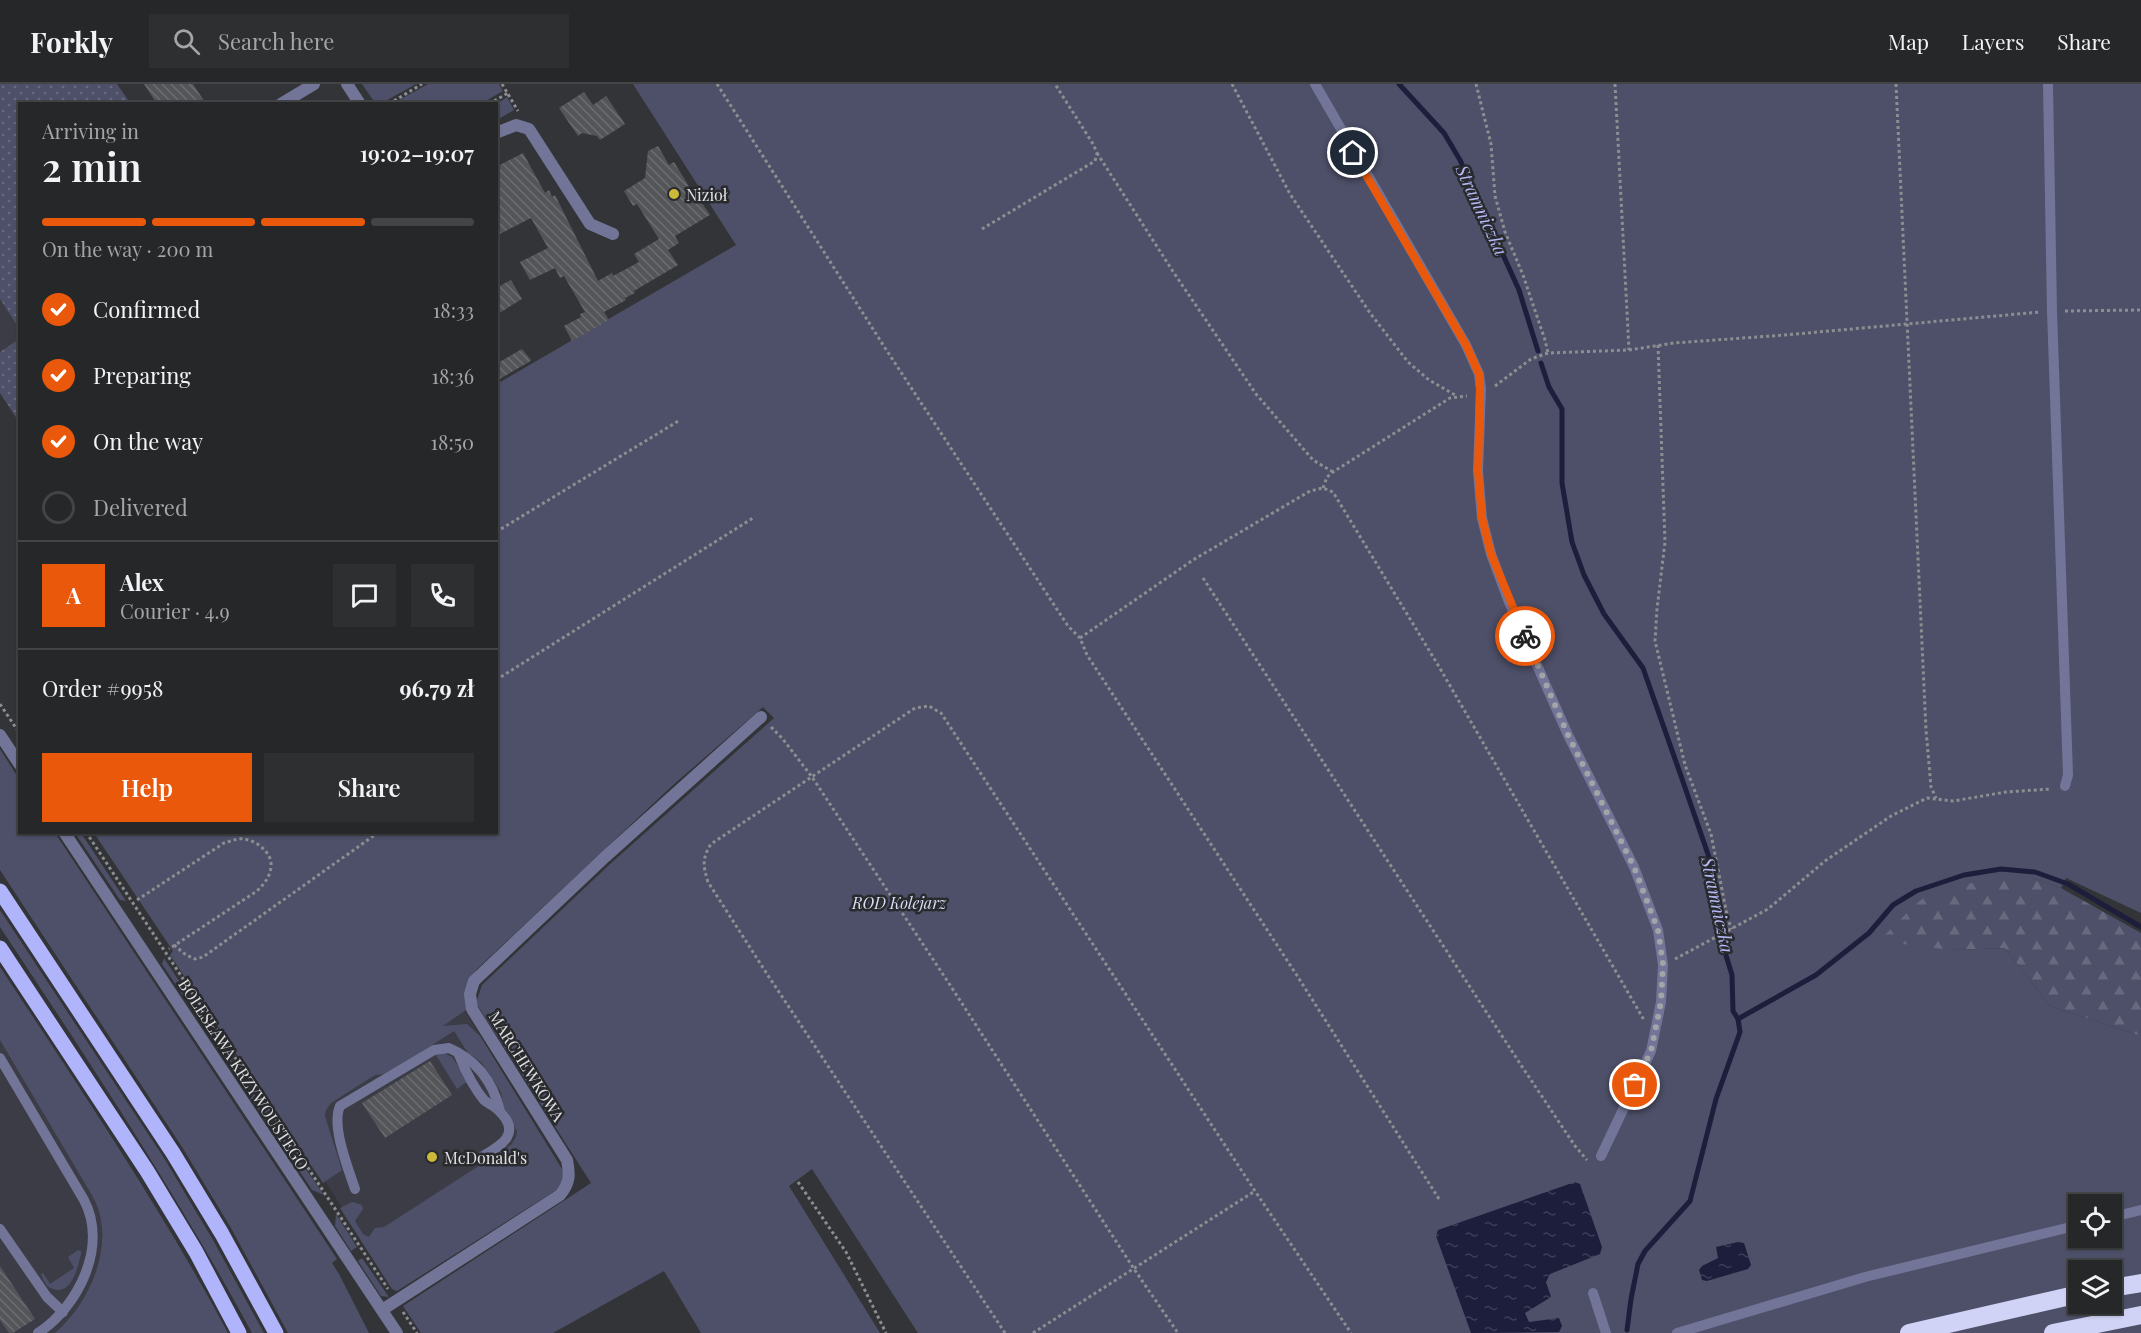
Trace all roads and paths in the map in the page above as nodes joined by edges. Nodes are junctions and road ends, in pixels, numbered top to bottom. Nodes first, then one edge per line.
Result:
1 (315, 84) edge
2 (346, 84) edge
3 (422, 84) edge
4 (502, 84) edge
5 (717, 84) edge
6 (1055, 84) edge
7 (1232, 84) edge
8 (1315, 84) edge
9 (1476, 84) edge
10 (1615, 84) edge
11 (1896, 84) edge
12 (2048, 84) edge
13 (508, 93) junction
14 (284, 102) edge
15 (359, 102) edge
16 (392, 102) edge
17 (492, 102) edge
18 (516, 125) junction
19 (498, 132) edge
20 (1097, 153) junction
21 (982, 229) dead end
22 (614, 234) dead end
23 (2141, 310) edge
24 (2052, 311) junction
25 (1908, 323) junction
26 (1658, 345) junction
27 (1629, 350) junction
28 (1548, 353) junction
29 (1480, 392) junction
30 (1457, 396) junction
31 (680, 420) dead end
32 (1333, 472) junction
33 (1323, 488) junction
34 (753, 518) dead end
35 (498, 531) edge
36 (1203, 578) dead end
37 (1080, 638) junction
38 (498, 679) edge
39 (0, 704) edge
40 (761, 717) joint
41 (18, 731) edge
42 (0, 735) edge
43 (18, 762) edge
44 (812, 777) junction
45 (2065, 786) joint
46 (1935, 798) junction
47 (65, 834) edge
48 (87, 834) edge
49 (376, 834) edge
50 (0, 891) edge
51 (137, 900) dead end
52 (1732, 929) junction
53 (174, 945) junction
54 (0, 948) edge
55 (169, 949) dead end
56 (1663, 964) junction
57 (1655, 1027) junction
58 (0, 1058) edge
59 (483, 1156) dead end
60 (1601, 1156) joint
61 (798, 1182) dead end
62 (355, 1189) dead end
63 (1255, 1191) junction
64 (1439, 1199) dead end
65 (2141, 1210) edge
66 (2122, 1215) edge
67 (2068, 1228) edge
68 (0, 1229) edge
69 (1134, 1269) junction
70 (2141, 1282) edge
71 (2122, 1286) edge
72 (1593, 1293) dead end
73 (2068, 1297) edge
74 (396, 1301) junction
75 (381, 1310) junction
76 (63, 1312) junction
77 (2141, 1315) edge
78 (39, 1333) edge
79 (239, 1333) edge
80 (276, 1333) edge
81 (397, 1333) edge
82 (417, 1333) edge
83 (886, 1333) edge
84 (1005, 1333) edge
85 (1033, 1333) edge
86 (1178, 1333) edge
87 (1351, 1333) edge
88 (1606, 1333) edge
89 (1677, 1333) edge
90 (1909, 1333) edge
91 (2053, 1333) edge

1 - 14 street
2 - 15 street
3 - 16 path
4 - 13 path
5 - 37 path
6 - 20 path
7 - 30 path
8 - 29 lane
9 - 28 path
10 - 27 path
11 - 25 path
12 - 24 lane
13 - 17 path
13 - 18 path
18 - 19 street
18 - 22 street
20 - 21 path
20 - 32 path
23 - 24 path
24 - 25 path
24 - 45 lane
25 - 26 path
25 - 46 path
26 - 27 path
26 - 52 path
27 - 28 path
28 - 29 path
29 - 30 path
29 - 56 lane
30 - 32 path
31 - 35 path
32 - 33 path
33 - 37 path
33 - 57 path
34 - 38 path
36 - 60 path
37 - 64 path
39 - 41 path
40 - 44 path
40 - 74 street, MARCHEWKOWA
42 - 43 street
44 - 63 path
44 - 69 path
44 - 84 path
45 - 46 path
46 - 52 path
47 - 75 street, BOLESŁAWA KRZYWOUSTEGO
48 - 74 path
49 - 53 path
50 - 80 main road
51 - 53 path
52 - 56 path
53 - 55 path
54 - 79 main road
56 - 57 lane
57 - 60 lane
58 - 76 lane
59 - 62 lane
61 - 83 path
63 - 69 path
63 - 87 path
65 - 66 lane
67 - 89 lane
68 - 76 lane
69 - 85 path
69 - 86 path
70 - 71 highway
72 - 88 lane
73 - 90 highway
74 - 75 street, MARCHEWKOWA
74 - 82 path
75 - 81 street, BOLESŁAWA KRZYWOUSTEGO
76 - 78 lane
77 - 91 highway

